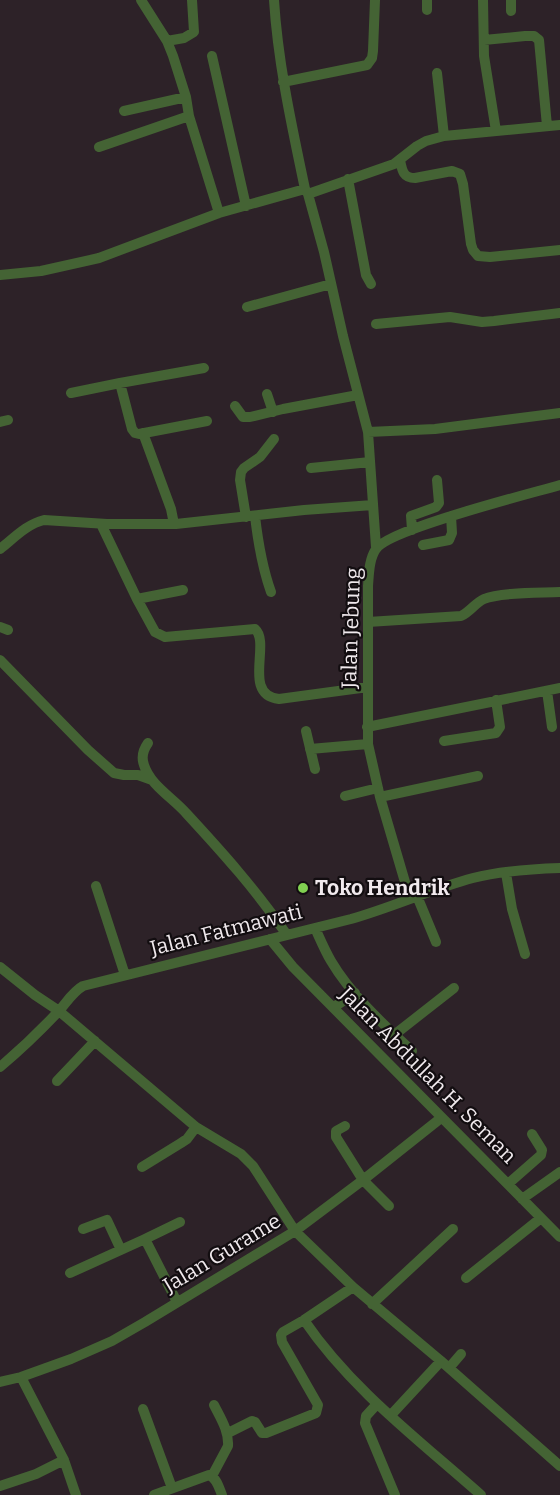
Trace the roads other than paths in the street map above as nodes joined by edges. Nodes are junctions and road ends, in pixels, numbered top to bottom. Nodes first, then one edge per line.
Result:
1 (141, 0) edge
2 (192, 0) edge
3 (274, 0) edge
4 (375, 0) edge
5 (483, 0) edge
6 (484, 40) junction
7 (166, 41) junction
8 (213, 56) dead end
9 (437, 73) dead end
10 (283, 82) junction
11 (186, 97) junction
12 (124, 111) dead end
13 (189, 116) junction
14 (560, 125) edge
15 (547, 126) junction
16 (496, 131) junction
17 (444, 136) junction
18 (99, 147) dead end
19 (400, 160) junction
20 (348, 180) junction
21 (306, 192) junction
22 (246, 206) junction
23 (219, 213) junction
24 (560, 250) edge
25 (0, 274) edge
26 (331, 284) junction
27 (371, 284) dead end
28 (247, 307) dead end
29 (560, 313) edge
30 (376, 324) dead end
31 (204, 368) dead end
32 (120, 383) junction
33 (71, 393) dead end
34 (267, 394) dead end
35 (358, 395) junction
36 (235, 406) dead end
37 (273, 412) junction
38 (560, 413) edge
39 (207, 421) dead end
40 (368, 432) junction
41 (143, 433) junction
42 (274, 439) dead end
43 (370, 462) junction
44 (311, 468) dead end
45 (437, 480) dead end
46 (560, 485) edge
47 (373, 505) junction
48 (250, 516) junction
49 (451, 516) junction
50 (102, 524) junction
51 (174, 524) junction
52 (412, 530) junction
53 (423, 545) dead end
54 (376, 548) junction
55 (0, 549) edge
56 (183, 590) dead end
57 (271, 592) dead end
58 (560, 592) edge
59 (137, 599) junction
60 (368, 622) junction
61 (0, 660) edge
62 (368, 687) junction
63 (560, 688) edge
64 (547, 691) junction
65 (496, 700) junction
66 (367, 727) junction
67 (552, 727) dead end
68 (306, 731) dead end
69 (444, 741) dead end
70 (148, 743) dead end
71 (368, 744) junction
72 (310, 750) junction
73 (315, 769) dead end
74 (478, 776) dead end
75 (152, 780) junction
76 (379, 793) junction
77 (345, 796) dead end
78 (560, 868) edge
79 (506, 873) junction
80 (96, 886) dead end
81 (414, 898) junction
82 (315, 928) junction
83 (287, 935) junction
84 (270, 939) junction
85 (436, 942) dead end
86 (525, 954) dead end
87 (0, 966) edge
88 (125, 975) junction
89 (454, 988) dead end
90 (355, 993) junction
91 (334, 1007) junction
92 (59, 1011) junction
93 (394, 1035) junction
94 (95, 1041) junction
95 (412, 1051) dead end
96 (0, 1067) edge
97 (57, 1081) dead end
98 (441, 1118) junction
99 (345, 1126) dead end
100 (196, 1127) junction
101 (532, 1134) dead end
102 (142, 1167) dead end
103 (560, 1172) edge
104 (363, 1180) junction
105 (508, 1184) junction
106 (522, 1199) junction
107 (389, 1206) dead end
108 (541, 1218) junction
109 (180, 1221) dead end
110 (83, 1229) dead end
111 (453, 1229) dead end
112 (296, 1231) junction
113 (560, 1238) edge
114 (145, 1239) junction
115 (121, 1250) junction
116 (70, 1273) dead end
117 (466, 1278) dead end
118 (352, 1287) junction
119 (177, 1302) junction
120 (372, 1304) junction
121 (304, 1320) junction
122 (461, 1354) dead end
123 (445, 1365) junction
124 (21, 1377) junction
125 (0, 1382) edge
126 (377, 1404) junction
127 (214, 1406) dead end
128 (143, 1409) dead end
129 (391, 1415) junction
130 (228, 1433) junction
131 (63, 1460) junction
132 (560, 1466) edge
133 (212, 1476) junction
134 (0, 1486) edge
135 (172, 1488) junction
136 (76, 1495) edge
137 (154, 1495) edge
138 (222, 1495) edge
139 (396, 1495) edge
140 (481, 1495) edge

1 - 7 street
2 - 7 street
3 - 10 street
4 - 10 street
5 - 6 street
6 - 15 street
6 - 16 street
7 - 11 street
8 - 22 street
9 - 17 street
10 - 21 street
11 - 12 street
11 - 13 street
13 - 18 street
13 - 23 street
14 - 15 street
15 - 16 street
16 - 17 street
17 - 19 street
19 - 20 street
19 - 24 street
20 - 21 street
20 - 27 street
21 - 22 street
21 - 26 street
22 - 23 street
23 - 25 street
26 - 28 street
26 - 35 street
29 - 30 street
31 - 32 street
32 - 33 street
32 - 41 street
34 - 37 street
35 - 37 street
35 - 40 street
36 - 37 street
38 - 40 street
39 - 41 street
40 - 43 street
41 - 51 street
42 - 48 street
43 - 44 street
43 - 47 street
45 - 52 street
46 - 49 street, Jalan Jebung
47 - 48 street
47 - 54 street
48 - 51 street
48 - 57 street
49 - 52 street, Jalan Jebung
49 - 53 street
50 - 51 street
50 - 55 street
50 - 59 street
52 - 54 street, Jalan Jebung
54 - 60 street, Jalan Jebung
56 - 59 street
58 - 60 street
59 - 62 street
60 - 62 street, Jalan Jebung
61 - 75 street
62 - 66 street, Jalan Jebung
63 - 64 street
64 - 65 street
64 - 67 street
65 - 66 street
65 - 69 street
66 - 71 street, Jalan Jebung
68 - 72 street
70 - 75 street
71 - 72 street
71 - 76 street, Jalan Jebung
72 - 73 street
74 - 76 street
75 - 83 street
76 - 77 street
76 - 81 street, Jalan Jebung
78 - 79 street, Jalan Fatmawati
79 - 81 street, Jalan Fatmawati
79 - 86 street
80 - 88 street
81 - 82 street, Jalan Fatmawati
81 - 85 street, Jalan Jebung
82 - 83 street, Jalan Fatmawati
82 - 90 street
83 - 84 street, Jalan Fatmawati
84 - 88 street, Jalan Fatmawati
84 - 91 street, Jalan Abdullah H. Seman
87 - 92 street
88 - 92 street, Jalan Fatmawati
89 - 93 street
90 - 91 street
90 - 93 street
91 - 98 street, Jalan Abdullah H. Seman
92 - 94 street
92 - 96 street, Jalan Fatmawati
93 - 95 street
94 - 97 street
94 - 100 street
98 - 104 street, Jalan Gurame
98 - 105 street, Jalan Abdullah H. Seman
99 - 104 street
100 - 102 street
100 - 112 street
101 - 105 street
103 - 106 street
104 - 107 street
104 - 112 street, Jalan Gurame
105 - 106 street, Jalan Abdullah H. Seman
106 - 108 street, Jalan Abdullah H. Seman
108 - 113 street, Jalan Abdullah H. Seman
108 - 117 street
109 - 114 street
110 - 115 street
111 - 120 street
112 - 118 street
112 - 119 street, Jalan Gurame
114 - 115 street
114 - 119 street
115 - 116 street
118 - 120 street
118 - 121 street
119 - 124 street, Jalan Gurame
120 - 123 street
121 - 126 street
121 - 130 street
122 - 123 street
123 - 129 street
123 - 132 street
124 - 125 street, Jalan Gurame
124 - 131 street
126 - 129 street
126 - 139 street
127 - 130 street
128 - 135 street
129 - 140 street
130 - 133 street
131 - 134 street
131 - 136 street
133 - 135 street
133 - 138 street
135 - 137 street

